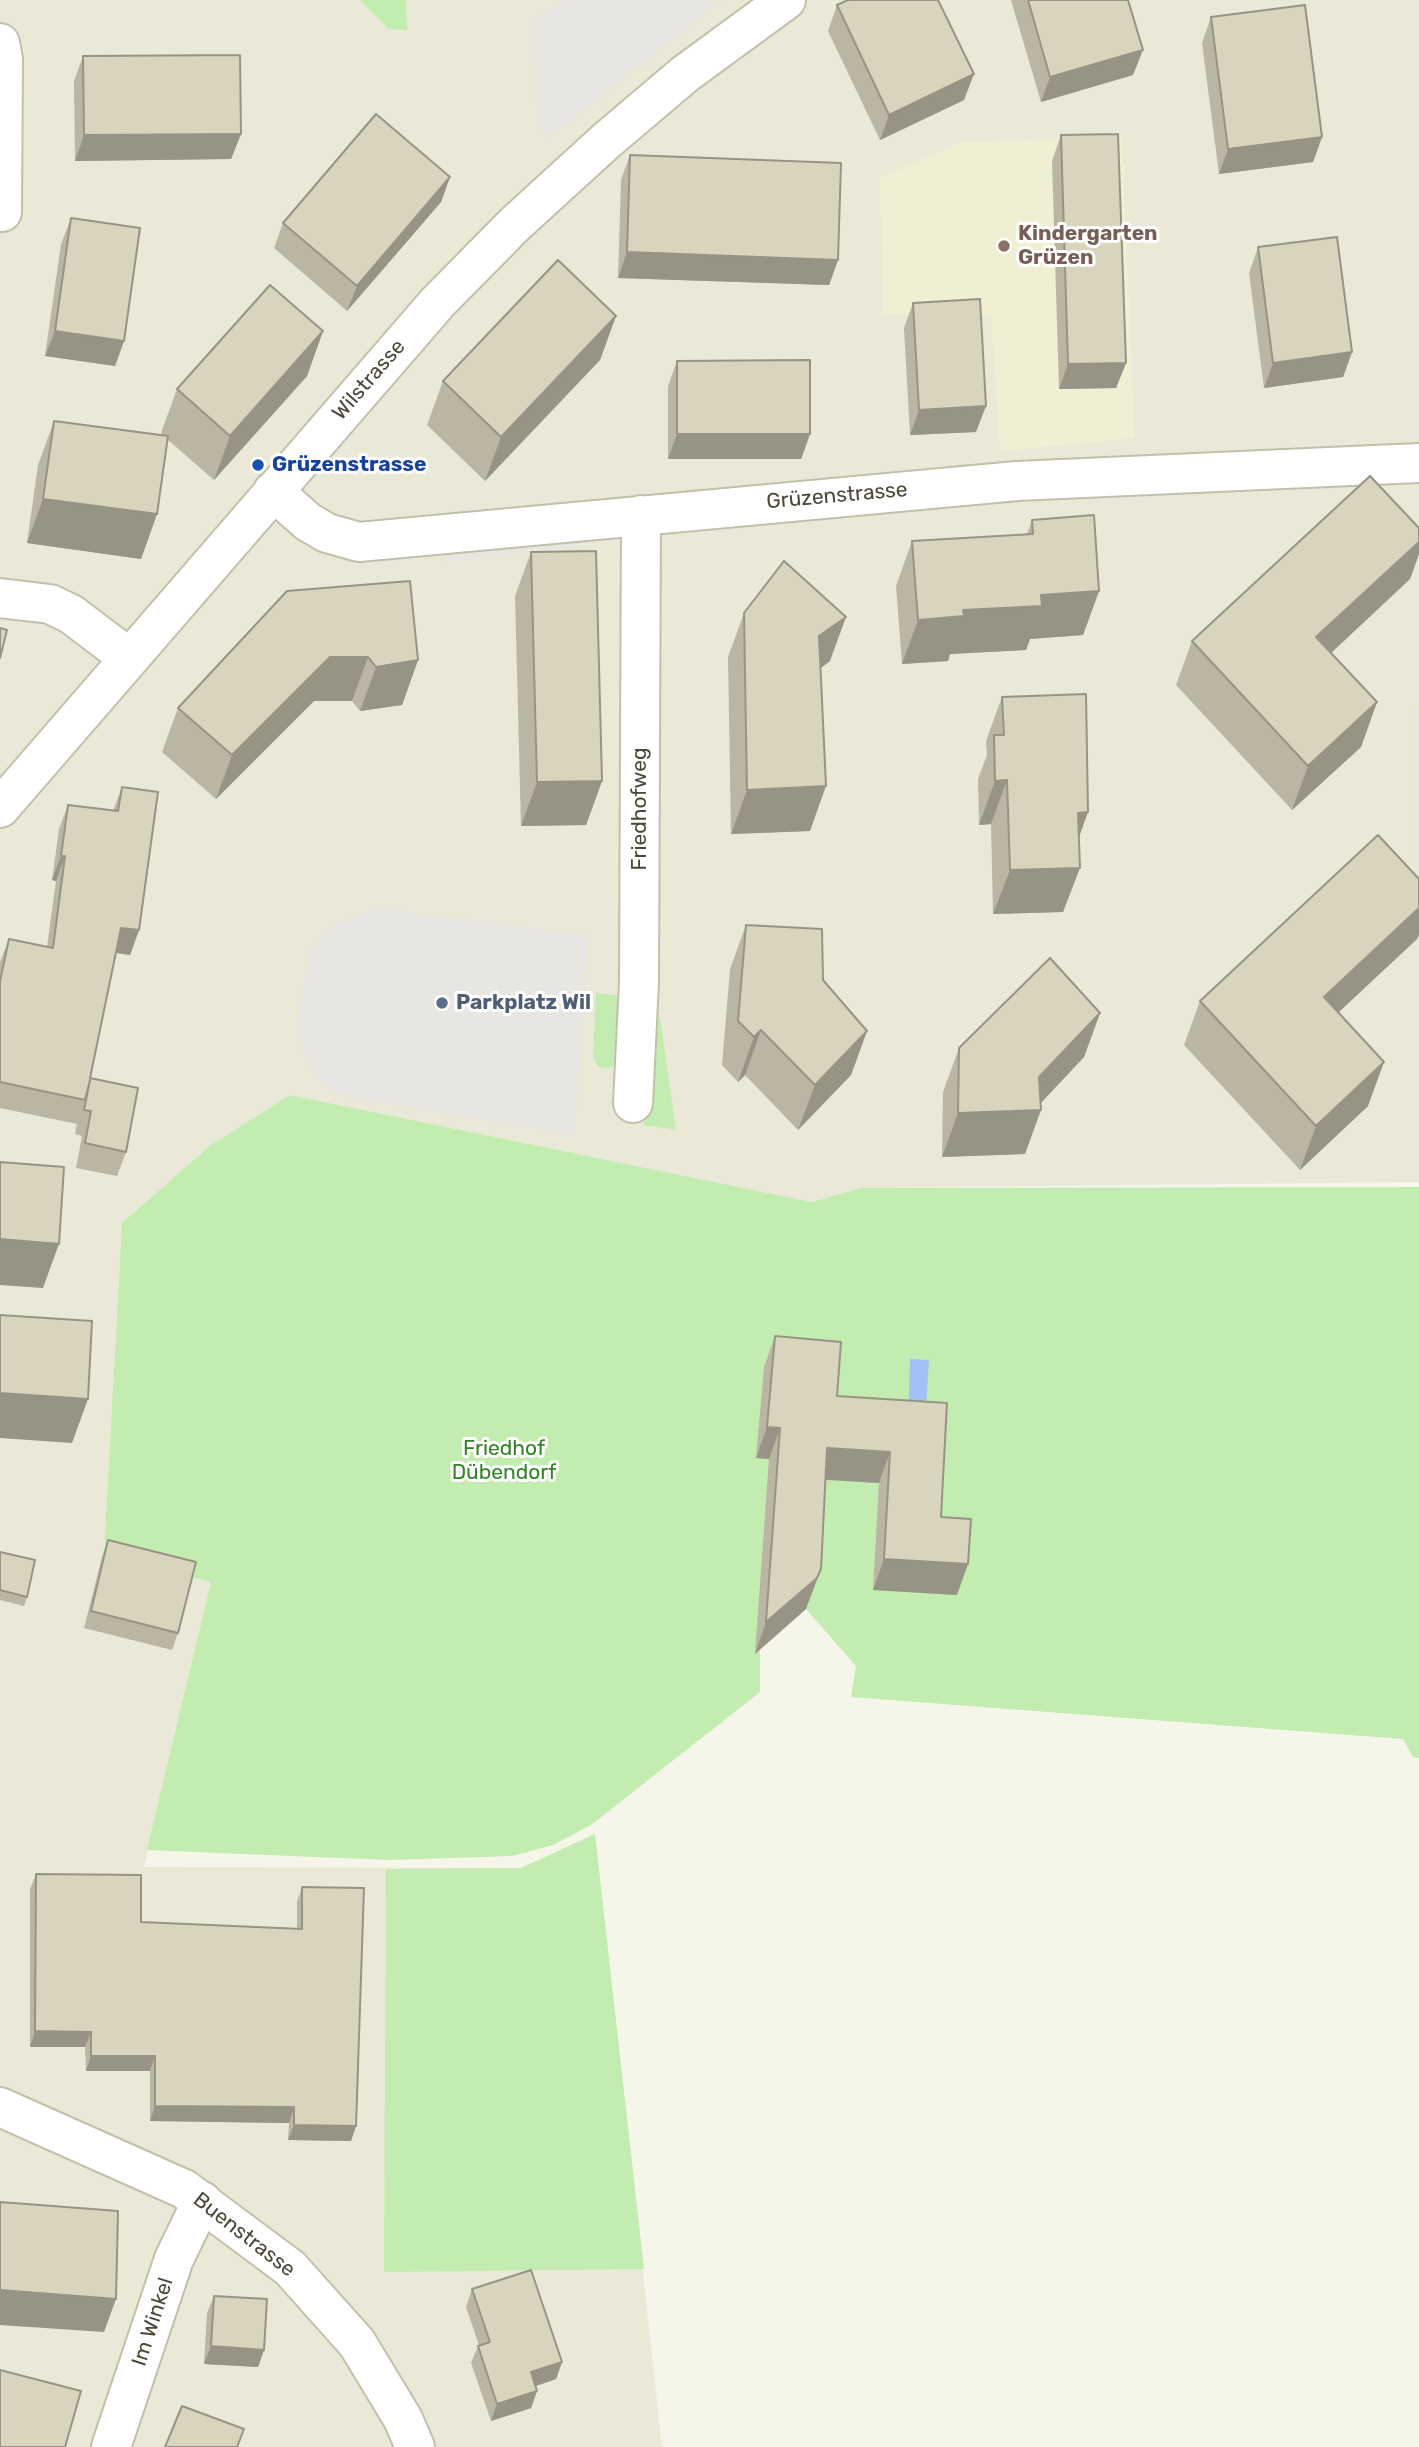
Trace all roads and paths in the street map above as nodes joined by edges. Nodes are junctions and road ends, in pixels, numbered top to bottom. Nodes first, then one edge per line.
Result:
1 (786, 0) edge
2 (0, 43) edge
3 (2, 212) dead end
4 (1419, 463) edge
5 (273, 491) junction
6 (640, 515) junction
7 (0, 598) edge
8 (129, 658) junction
9 (0, 807) edge
10 (633, 1103) dead end
11 (0, 2107) edge
12 (202, 2201) junction
13 (111, 2447) edge
14 (415, 2447) edge

1 - 5 street, Wilstrasse
2 - 3 street
4 - 6 street, Grüzenstrasse
5 - 6 street, Grüzenstrasse
5 - 8 street, Wilstrasse
6 - 10 street, Friedhofweg
7 - 8 street
8 - 9 street, Wilstrasse
11 - 12 street, Buenstrasse
12 - 13 street, Im Winkel
12 - 14 street, Buenstrasse

